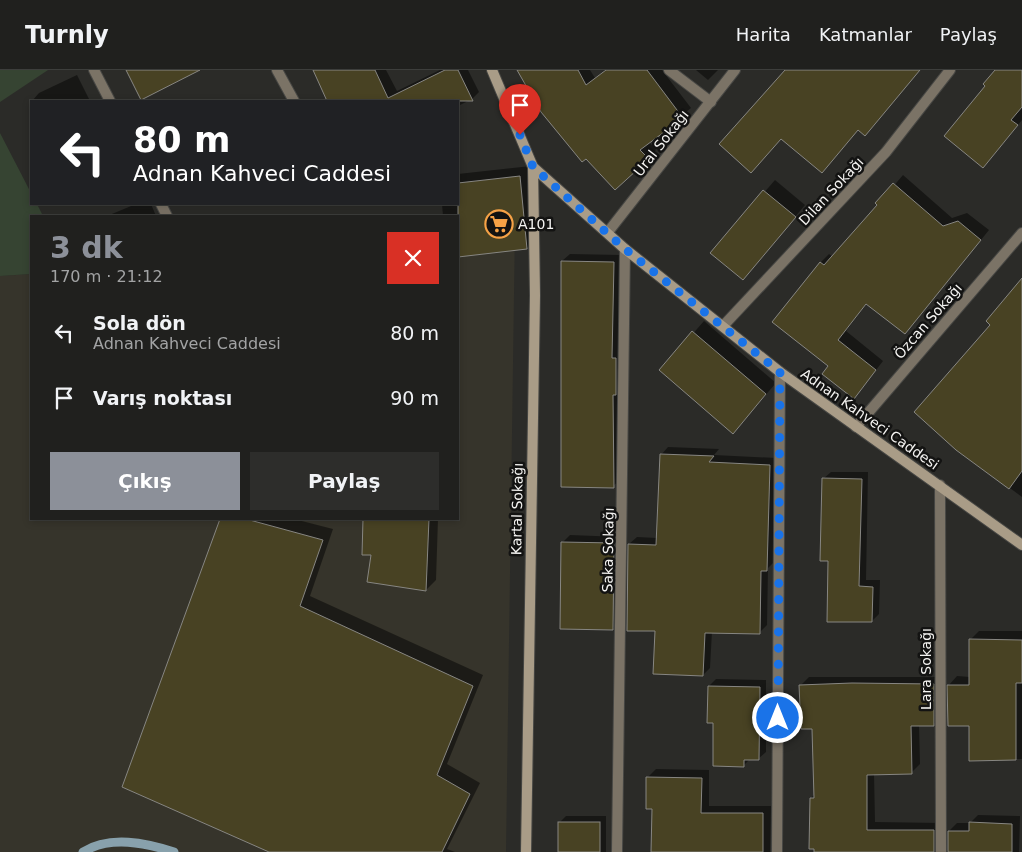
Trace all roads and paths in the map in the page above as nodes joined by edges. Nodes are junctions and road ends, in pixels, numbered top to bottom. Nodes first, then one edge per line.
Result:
1 (94, 70) edge
2 (277, 70) edge
3 (492, 70) edge
4 (670, 70) edge
5 (735, 70) edge
6 (950, 70) edge
7 (109, 100) edge
8 (293, 100) edge
9 (711, 102) junction
10 (533, 167) junction
11 (608, 232) junction
12 (1022, 233) edge
13 (625, 249) junction
14 (724, 325) junction
15 (780, 372) junction
16 (856, 428) junction
17 (940, 485) junction
18 (1022, 546) edge
19 (526, 852) edge
20 (617, 852) edge
21 (777, 852) edge
22 (941, 852) edge

1 - 7 street
2 - 8 street
3 - 10 main road, Adnan Kahveci Caddesi
4 - 9 street
5 - 9 street, Ural Sokağı
6 - 14 street, Dilan Sokağı
9 - 11 street, Ural Sokağı
10 - 11 main road, Adnan Kahveci Caddesi
10 - 19 main road, Kartal Sokağı
11 - 13 main road, Adnan Kahveci Caddesi
12 - 16 street, Özcan Sokağı
13 - 14 main road, Adnan Kahveci Caddesi
13 - 20 street, Saka Sokağı
14 - 15 main road, Adnan Kahveci Caddesi
15 - 16 main road, Adnan Kahveci Caddesi
15 - 21 street
16 - 17 main road, Adnan Kahveci Caddesi
17 - 18 main road, Adnan Kahveci Caddesi
17 - 22 street, Lara Sokağı

